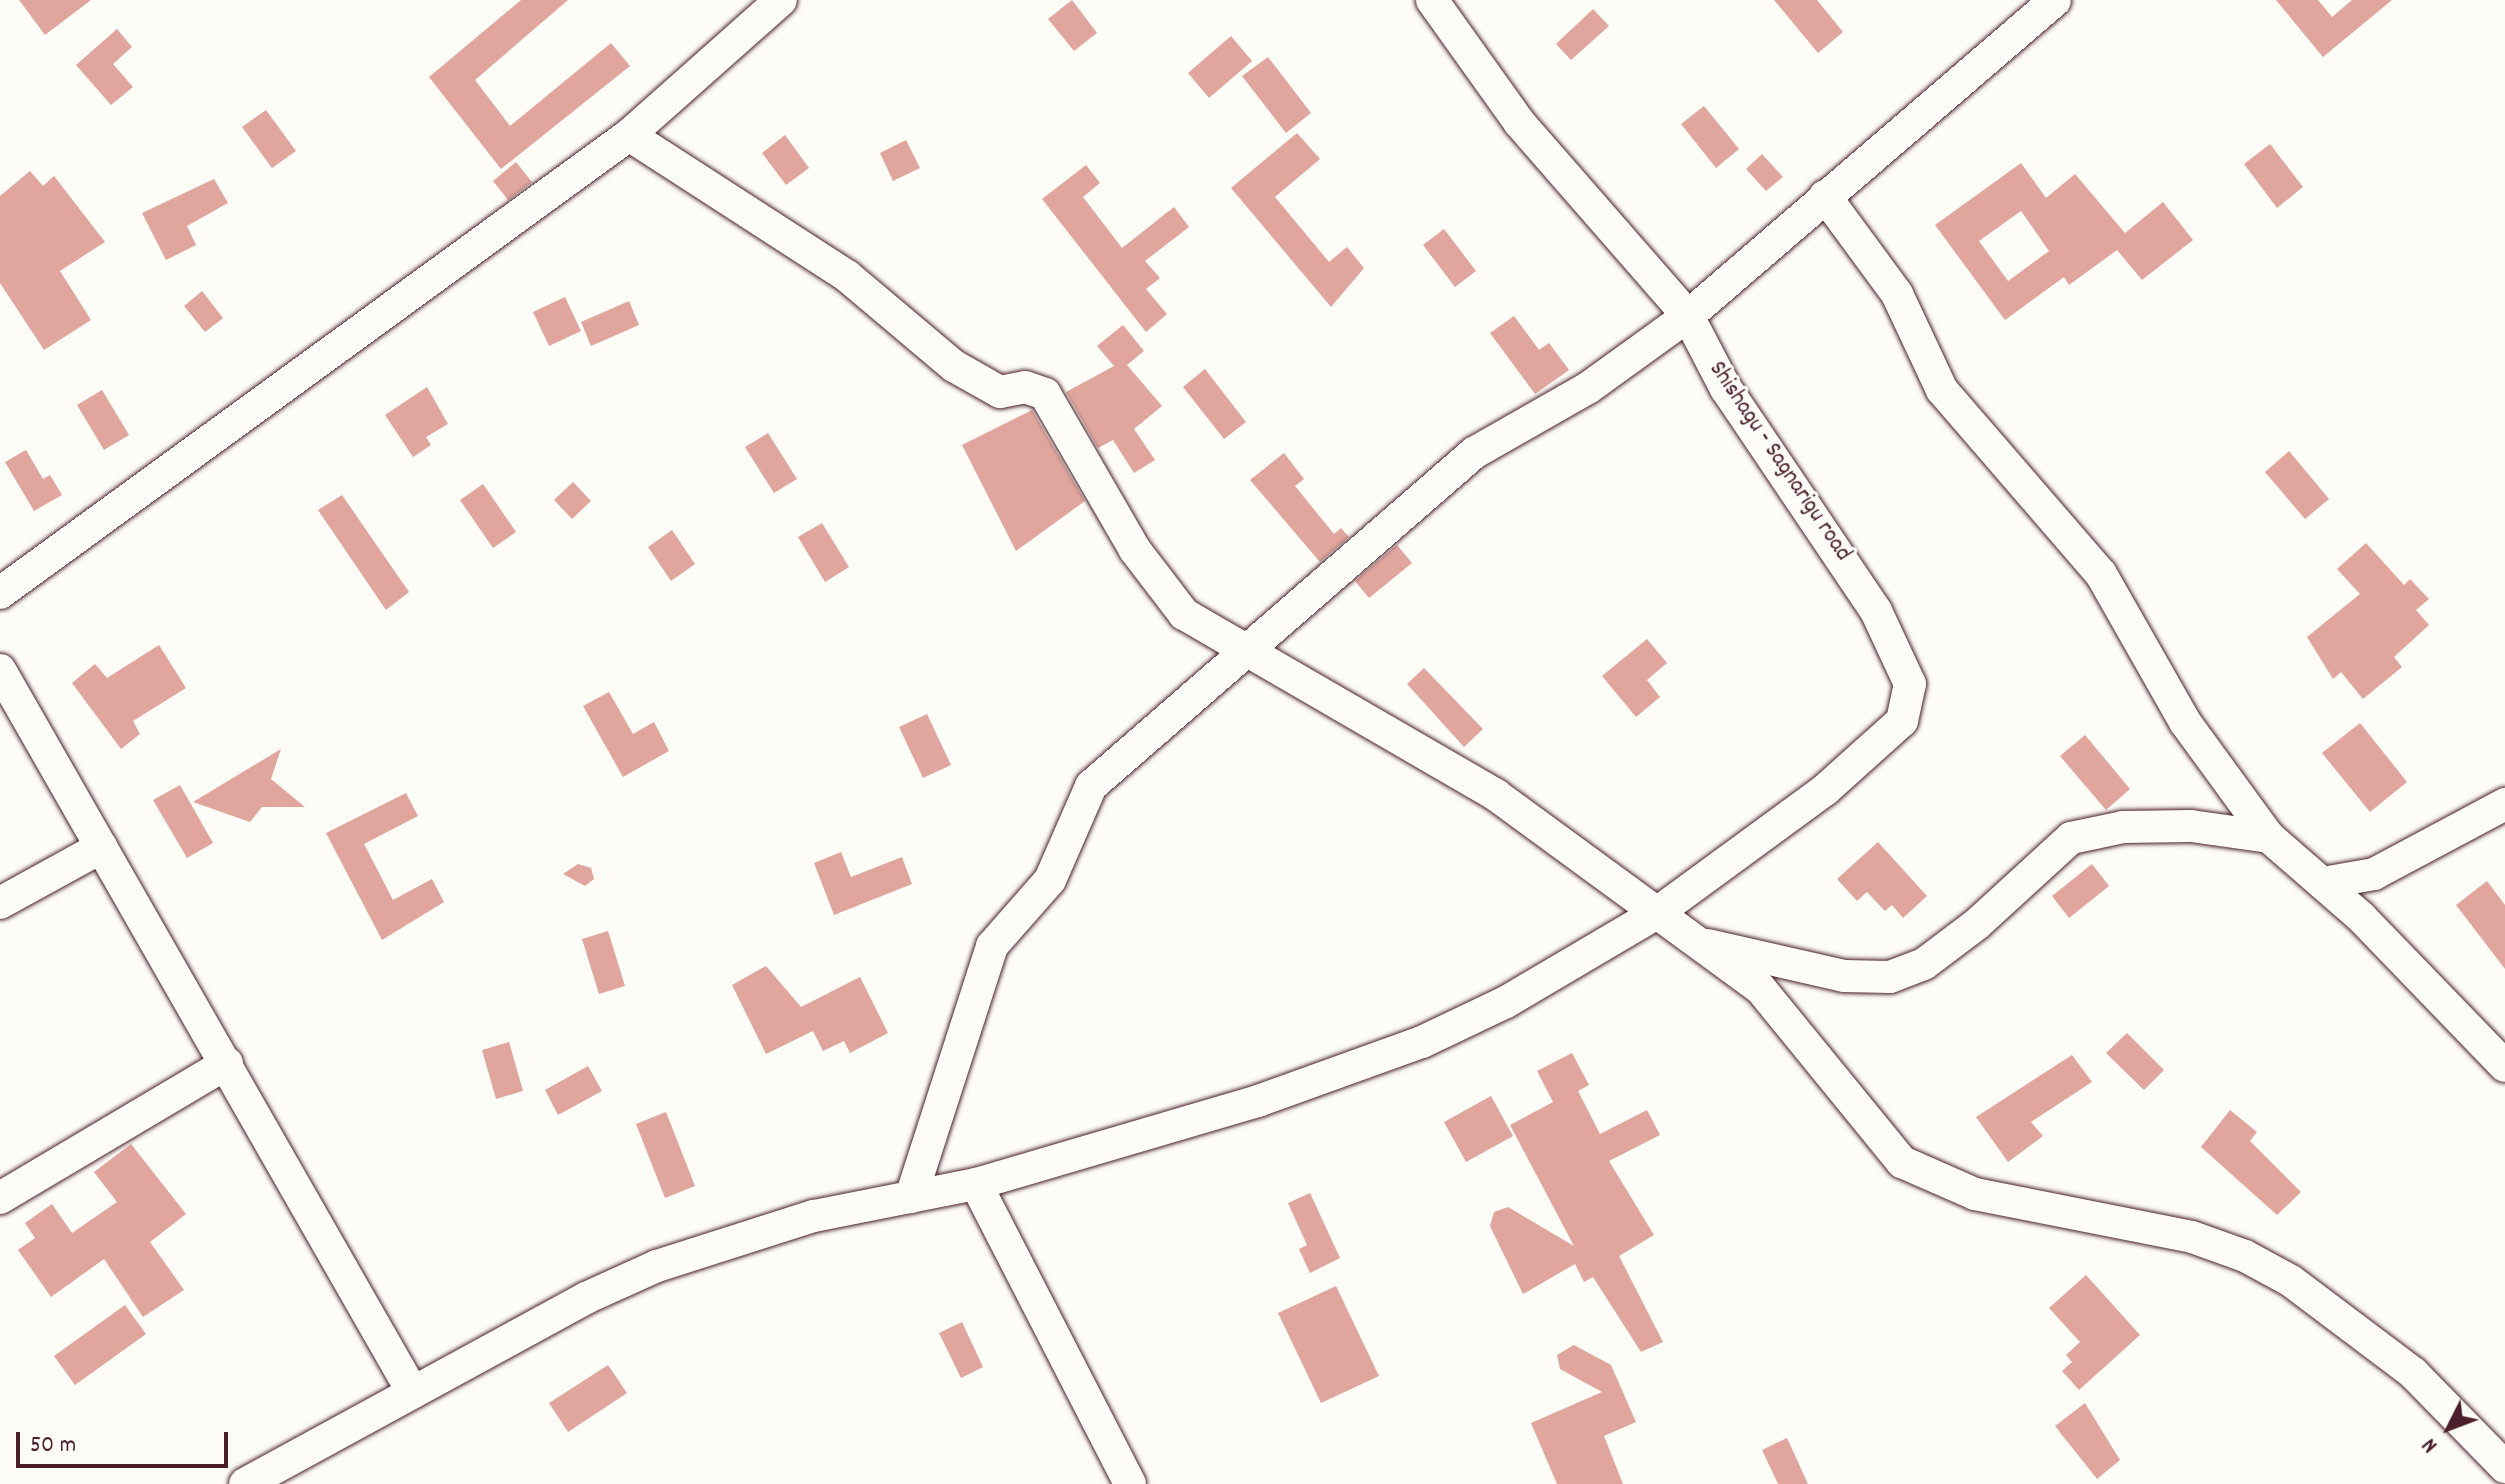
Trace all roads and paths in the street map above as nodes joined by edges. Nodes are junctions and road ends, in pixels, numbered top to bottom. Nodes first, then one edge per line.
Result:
1 (781, 0) edge
2 (1432, 0) edge
3 (2055, 0) edge
4 (629, 135) junction
5 (1825, 196) junction
6 (1688, 316) junction
7 (0, 593) edge
8 (1243, 648) junction
9 (0, 670) edge
10 (2505, 804) edge
11 (2269, 837) junction
12 (102, 847) junction
13 (2323, 883) junction
14 (0, 903) edge
15 (1657, 913) junction
16 (1703, 944) junction
17 (227, 1063) junction
18 (2505, 1066) edge
19 (976, 1184) junction
20 (911, 1197) junction
21 (0, 1198) edge
22 (412, 1391) junction
23 (2505, 1467) edge
24 (245, 1484) edge
25 (1130, 1484) edge

1 - 4 street
2 - 6 street, Shishagu - Sagnarigu road
3 - 5 street
4 - 7 street
4 - 8 street
5 - 6 street
5 - 11 street
6 - 8 street
6 - 15 street, Shishagu - Sagnarigu road
8 - 15 street
8 - 20 street
9 - 12 street
10 - 13 street
11 - 13 street
11 - 16 street
12 - 14 street
12 - 17 street
13 - 18 street
15 - 16 street
15 - 19 street, Shishagu - Sagnarigu road
16 - 23 street
17 - 21 street
17 - 22 street
19 - 20 street, Shishagu - Sagnarigu road
19 - 25 street
20 - 22 street, Shishagu - Sagnarigu road
22 - 24 street, Shishagu - Sagnarigu road

